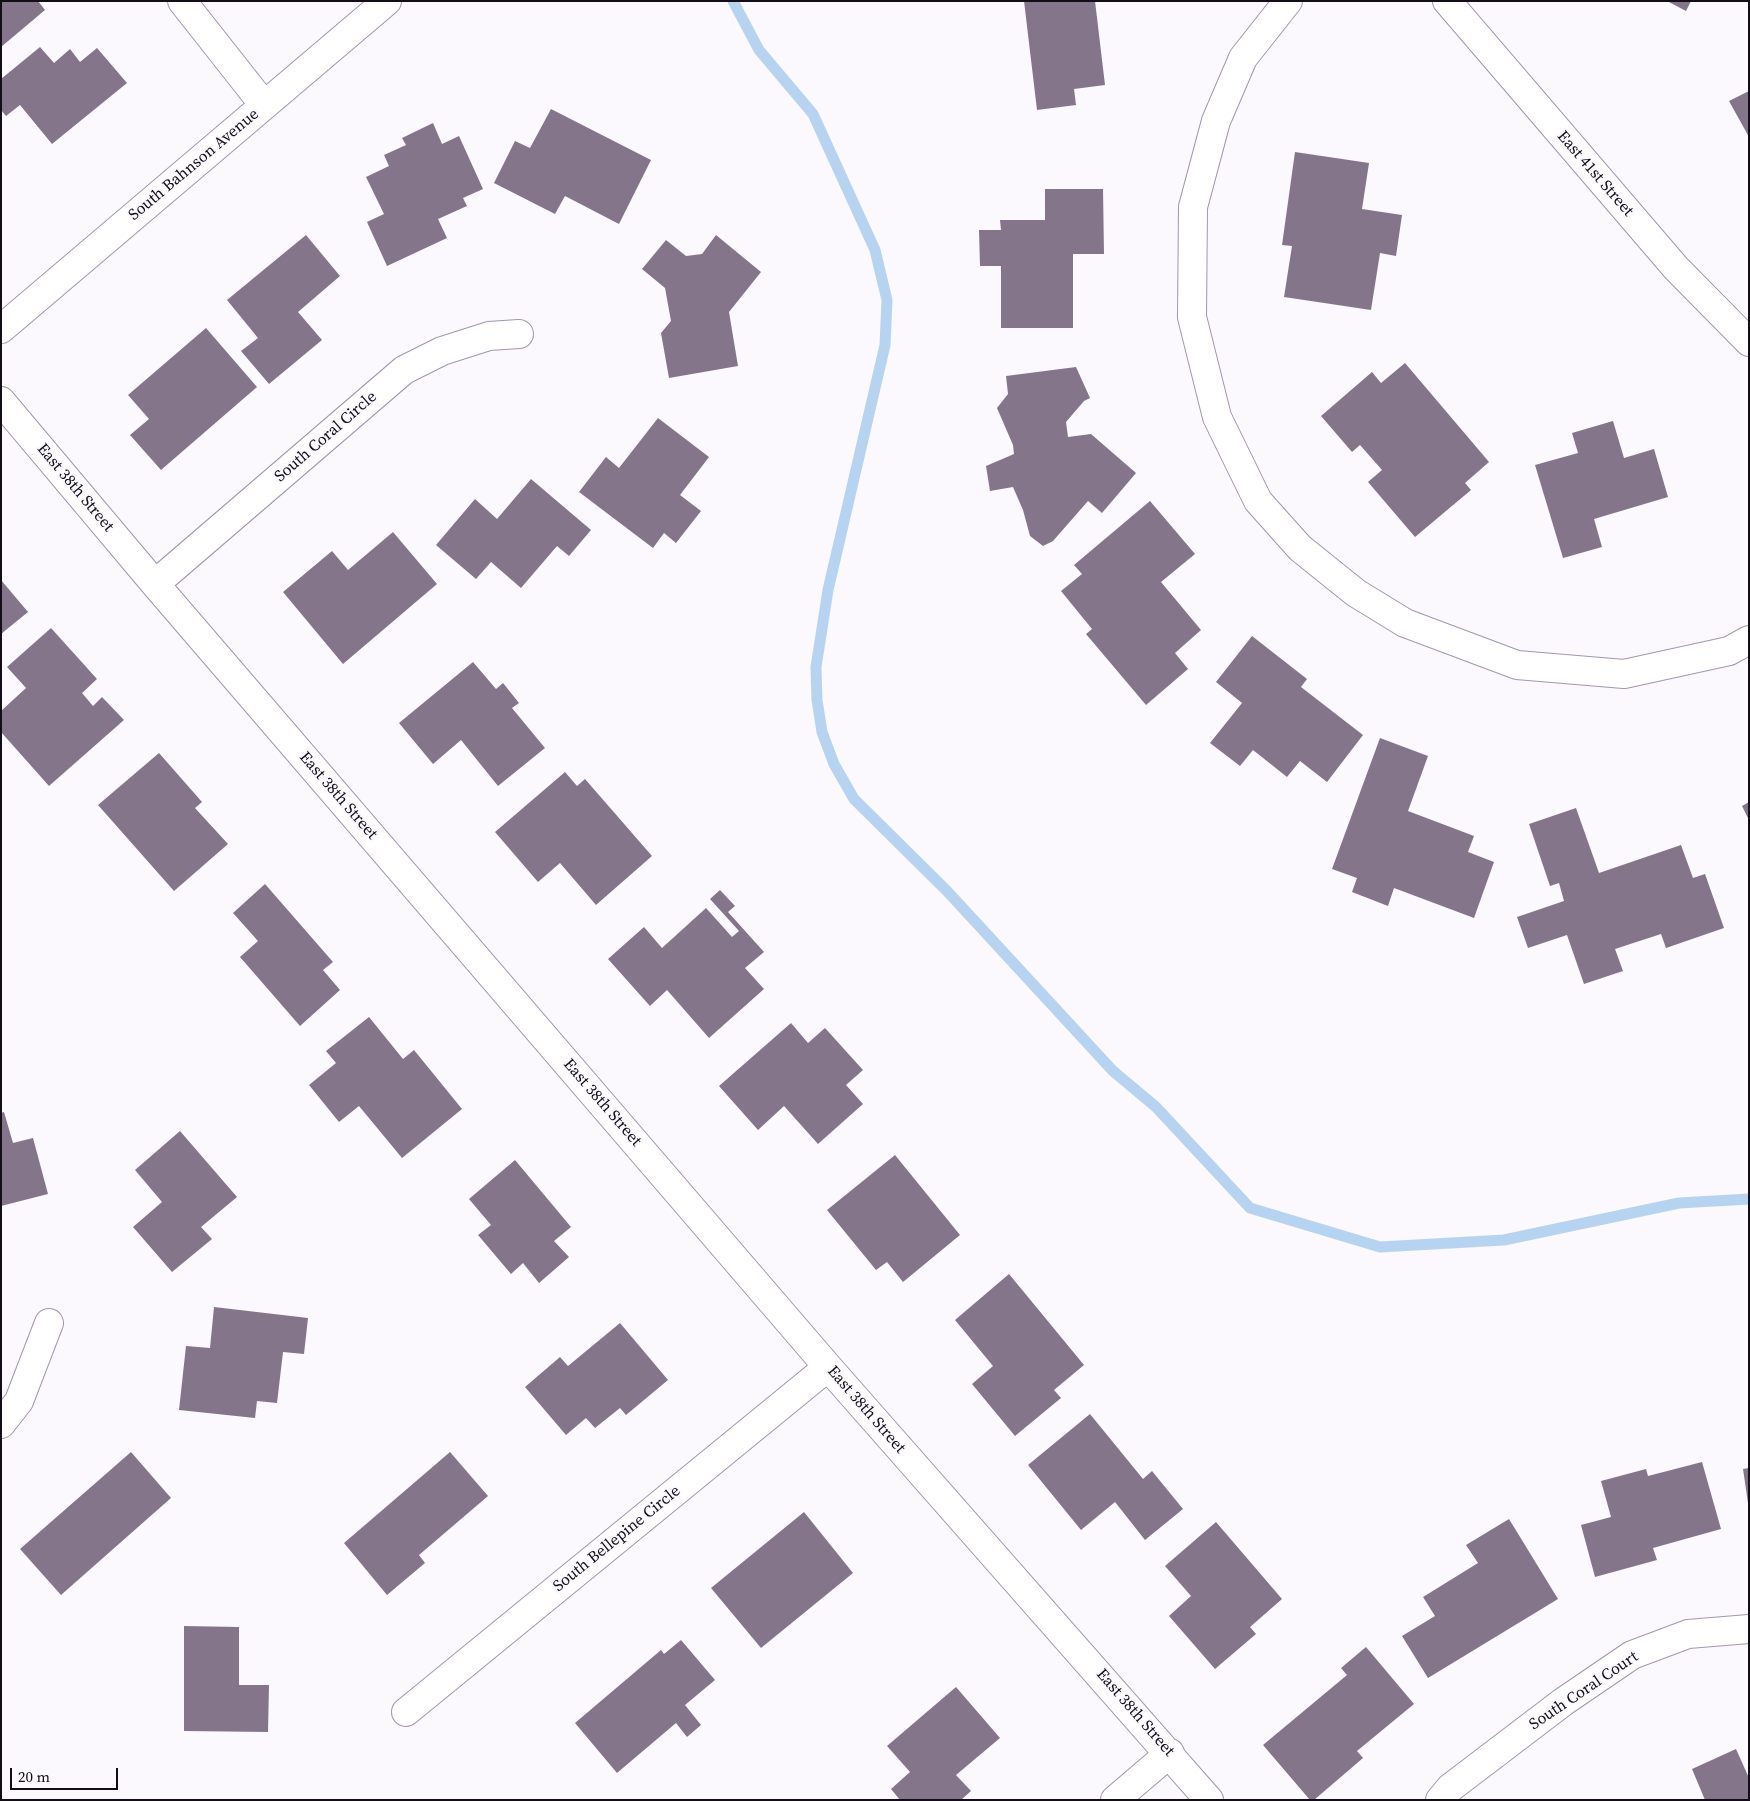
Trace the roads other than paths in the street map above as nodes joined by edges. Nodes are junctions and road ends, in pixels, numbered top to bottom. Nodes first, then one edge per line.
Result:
1 (182, 1) edge
2 (387, 1) edge
3 (1288, 1) edge
4 (1447, 1) edge
5 (264, 105) junction
6 (1, 329) edge
7 (519, 334) dead end
8 (1749, 342) edge
9 (1, 401) edge
10 (155, 584) junction
11 (1749, 640) edge
12 (49, 1323) dead end
13 (828, 1366) junction
14 (1, 1424) edge
15 (1749, 1630) edge
16 (406, 1712) dead end
17 (1170, 1753) junction
18 (1115, 1800) edge
19 (1209, 1800) edge
20 (1440, 1800) edge

1 - 5 street
2 - 5 street, South Bahnson Avenue
3 - 11 street
4 - 8 street, East 41st Street
5 - 6 street, South Bahnson Avenue
7 - 10 street, South Coral Circle
9 - 10 street, East 38th Street
10 - 13 street, East 38th Street
12 - 14 street
13 - 16 street, South Bellepine Circle
13 - 17 street, East 38th Street
15 - 20 street, South Coral Court
17 - 18 street
17 - 19 street, East 38th Street

